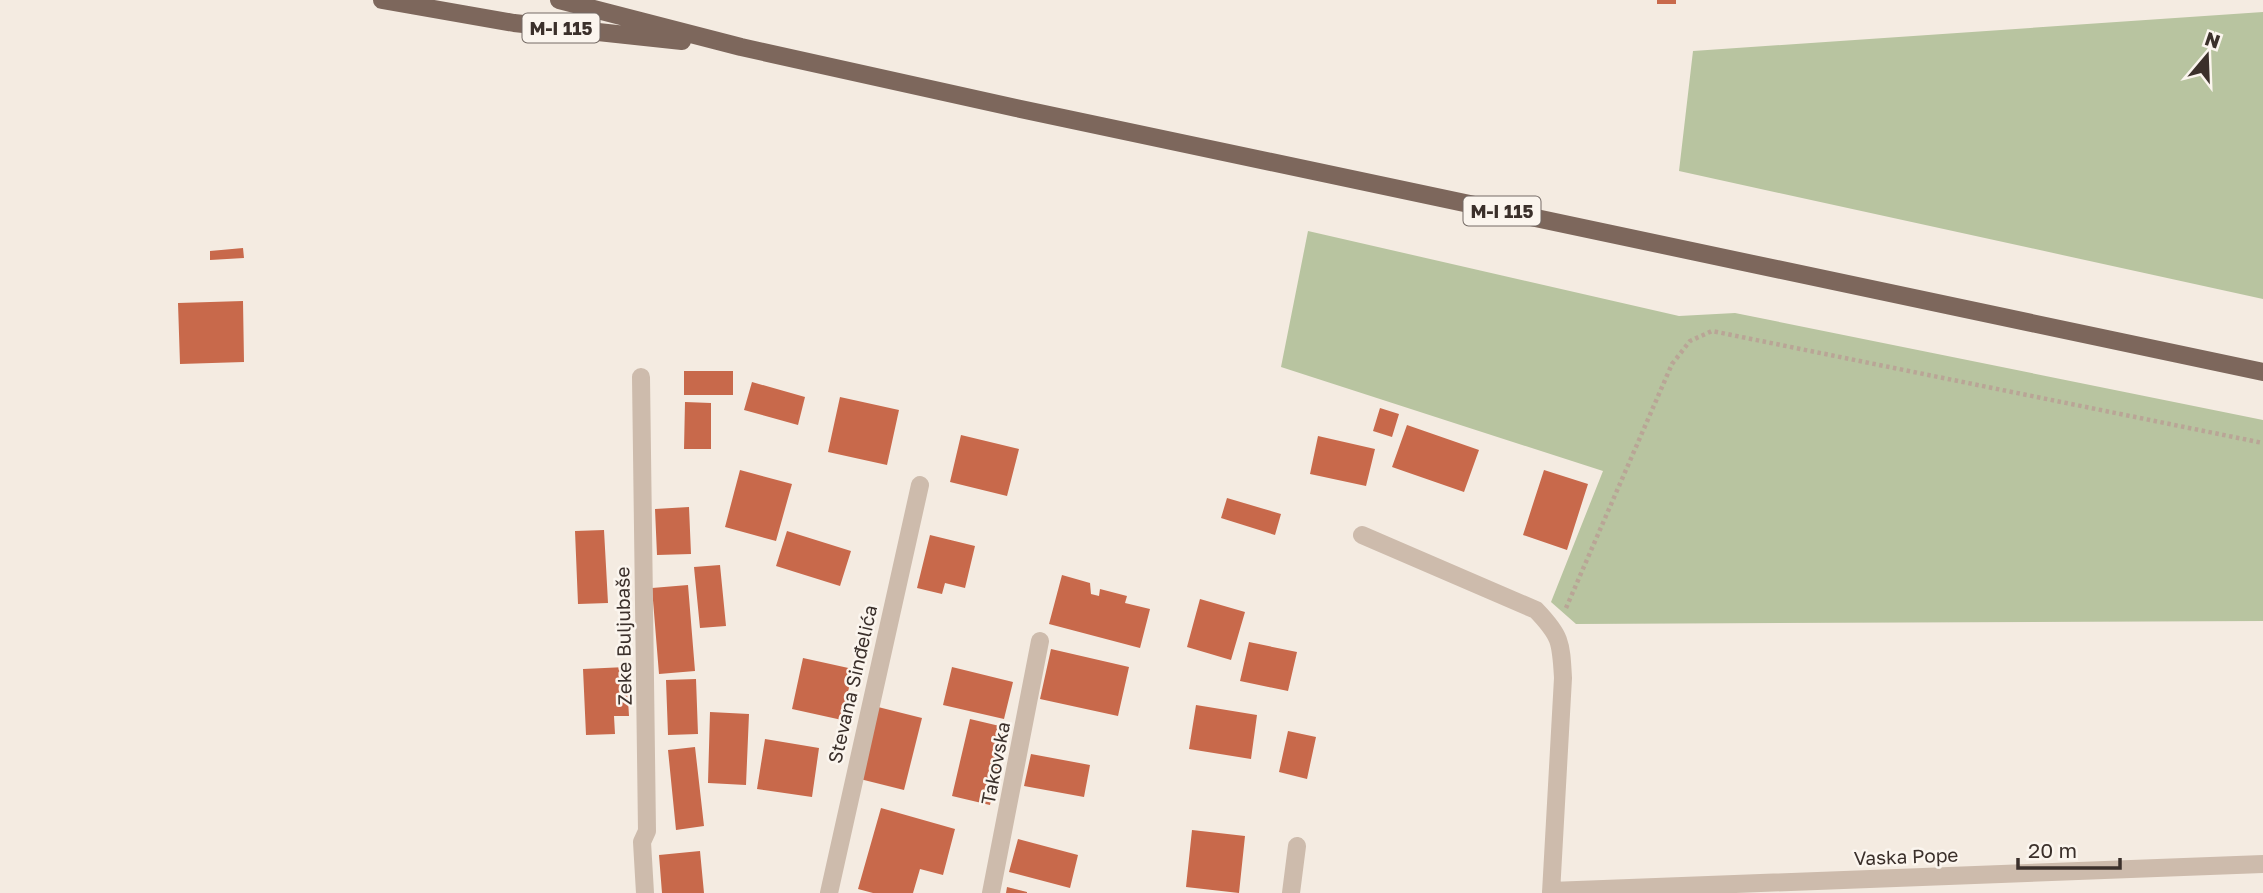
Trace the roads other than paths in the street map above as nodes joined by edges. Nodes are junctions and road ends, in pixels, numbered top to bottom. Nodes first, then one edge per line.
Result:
1 (382, 0) edge
2 (559, 0) edge
3 (741, 47) junction
4 (2263, 372) edge
5 (641, 377) dead end
6 (920, 485) dead end
7 (1362, 535) dead end
8 (1040, 641) dead end
9 (1297, 846) dead end
10 (2263, 864) edge
11 (1551, 892) edge
12 (646, 893) edge
13 (829, 893) edge
14 (991, 893) edge
15 (1291, 893) edge

1 - 3 main road, M-I 115
2 - 3 main road, M-I 115
3 - 4 main road, M-I 115
5 - 12 street, Zeke Buljubaše
6 - 13 street, Stevana Sinđelića
7 - 11 street
8 - 14 street, Takovska
9 - 15 street
10 - 11 street, Vaska Pope

